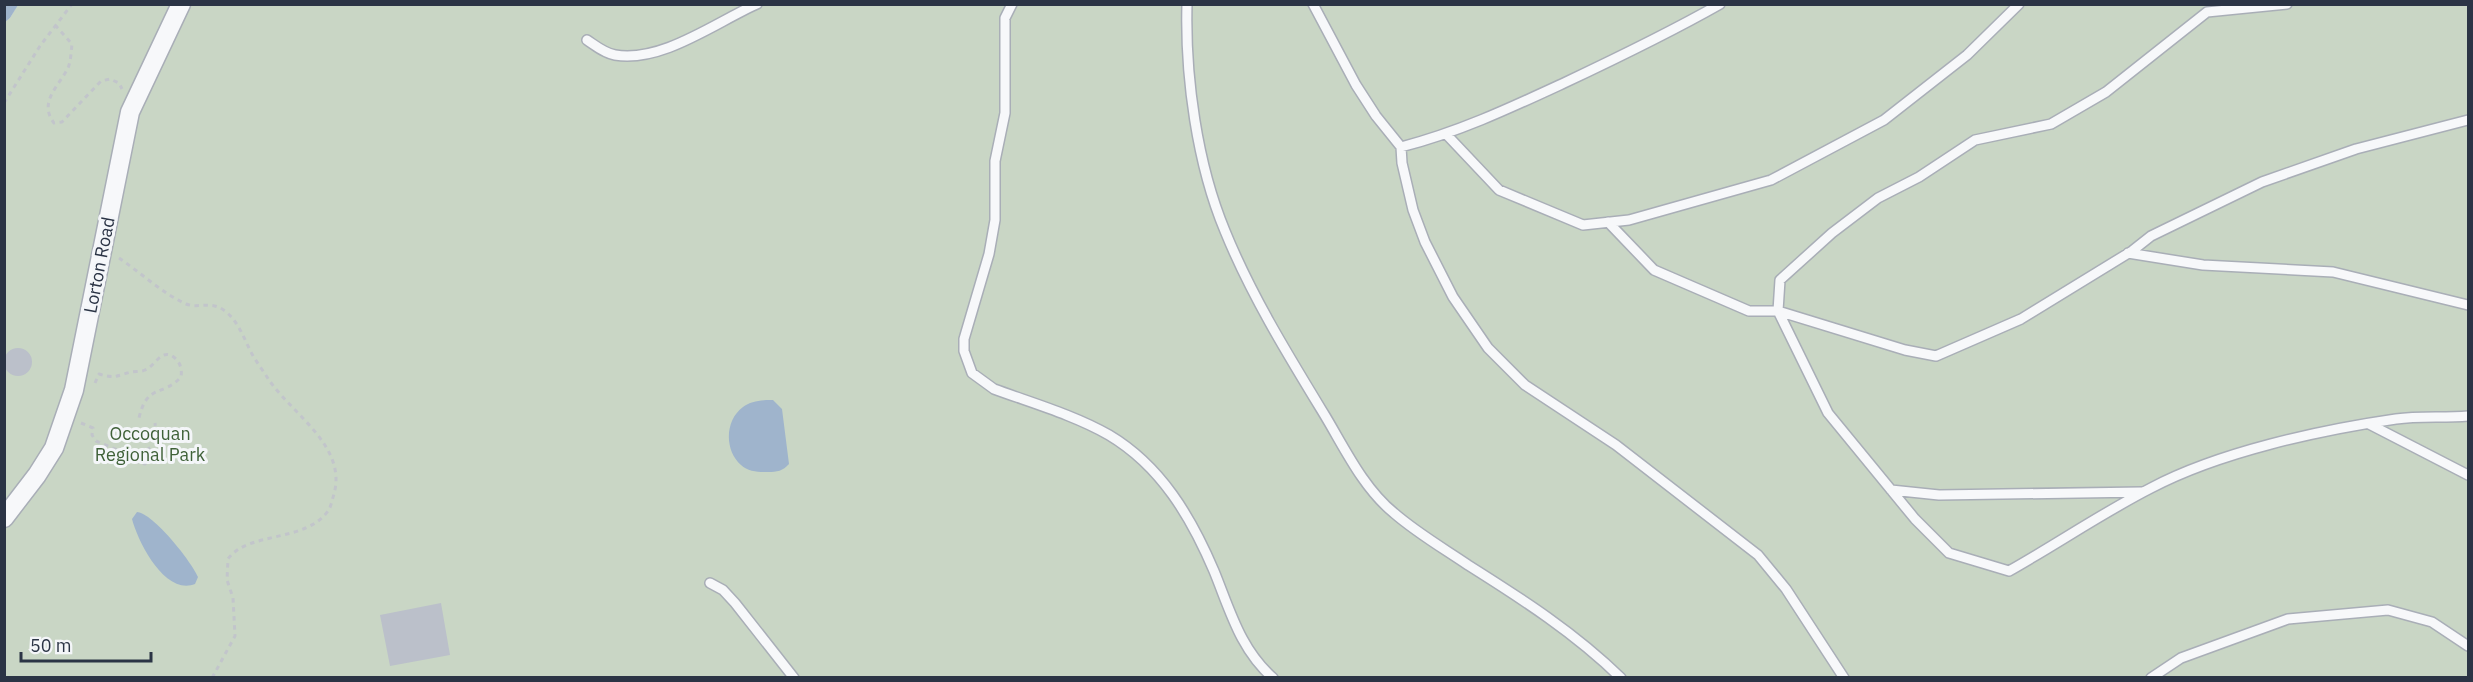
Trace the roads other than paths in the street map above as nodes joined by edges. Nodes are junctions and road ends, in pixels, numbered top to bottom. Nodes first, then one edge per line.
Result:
1 (181, 4) edge
2 (757, 4) edge
3 (1012, 4) edge
4 (1187, 4) edge
5 (1313, 4) edge
6 (1720, 4) edge
7 (2019, 4) edge
8 (2287, 4) edge
9 (587, 39) dead end
10 (2469, 120) edge
11 (1447, 135) junction
12 (1401, 147) junction
13 (1608, 222) junction
14 (2128, 254) junction
15 (2469, 305) edge
16 (1778, 311) junction
17 (2469, 416) edge
18 (2370, 424) junction
19 (2469, 475) edge
20 (1892, 490) junction
21 (2144, 492) junction
22 (4, 518) edge
23 (710, 583) dead end
24 (2469, 646) edge
25 (794, 678) edge
26 (1273, 678) edge
27 (1621, 678) edge
28 (1844, 678) edge
29 (2151, 678) edge

1 - 22 street, Lorton Road
2 - 9 lane
3 - 26 lane
4 - 27 lane
5 - 12 lane
6 - 11 lane
7 - 13 lane
8 - 16 lane
10 - 14 lane
11 - 12 lane
11 - 13 lane
12 - 28 lane
13 - 16 lane
14 - 15 lane
14 - 16 lane
16 - 20 lane
17 - 18 lane
18 - 19 lane
18 - 21 lane
20 - 21 lane
20 - 21 lane
23 - 25 lane
24 - 29 lane

